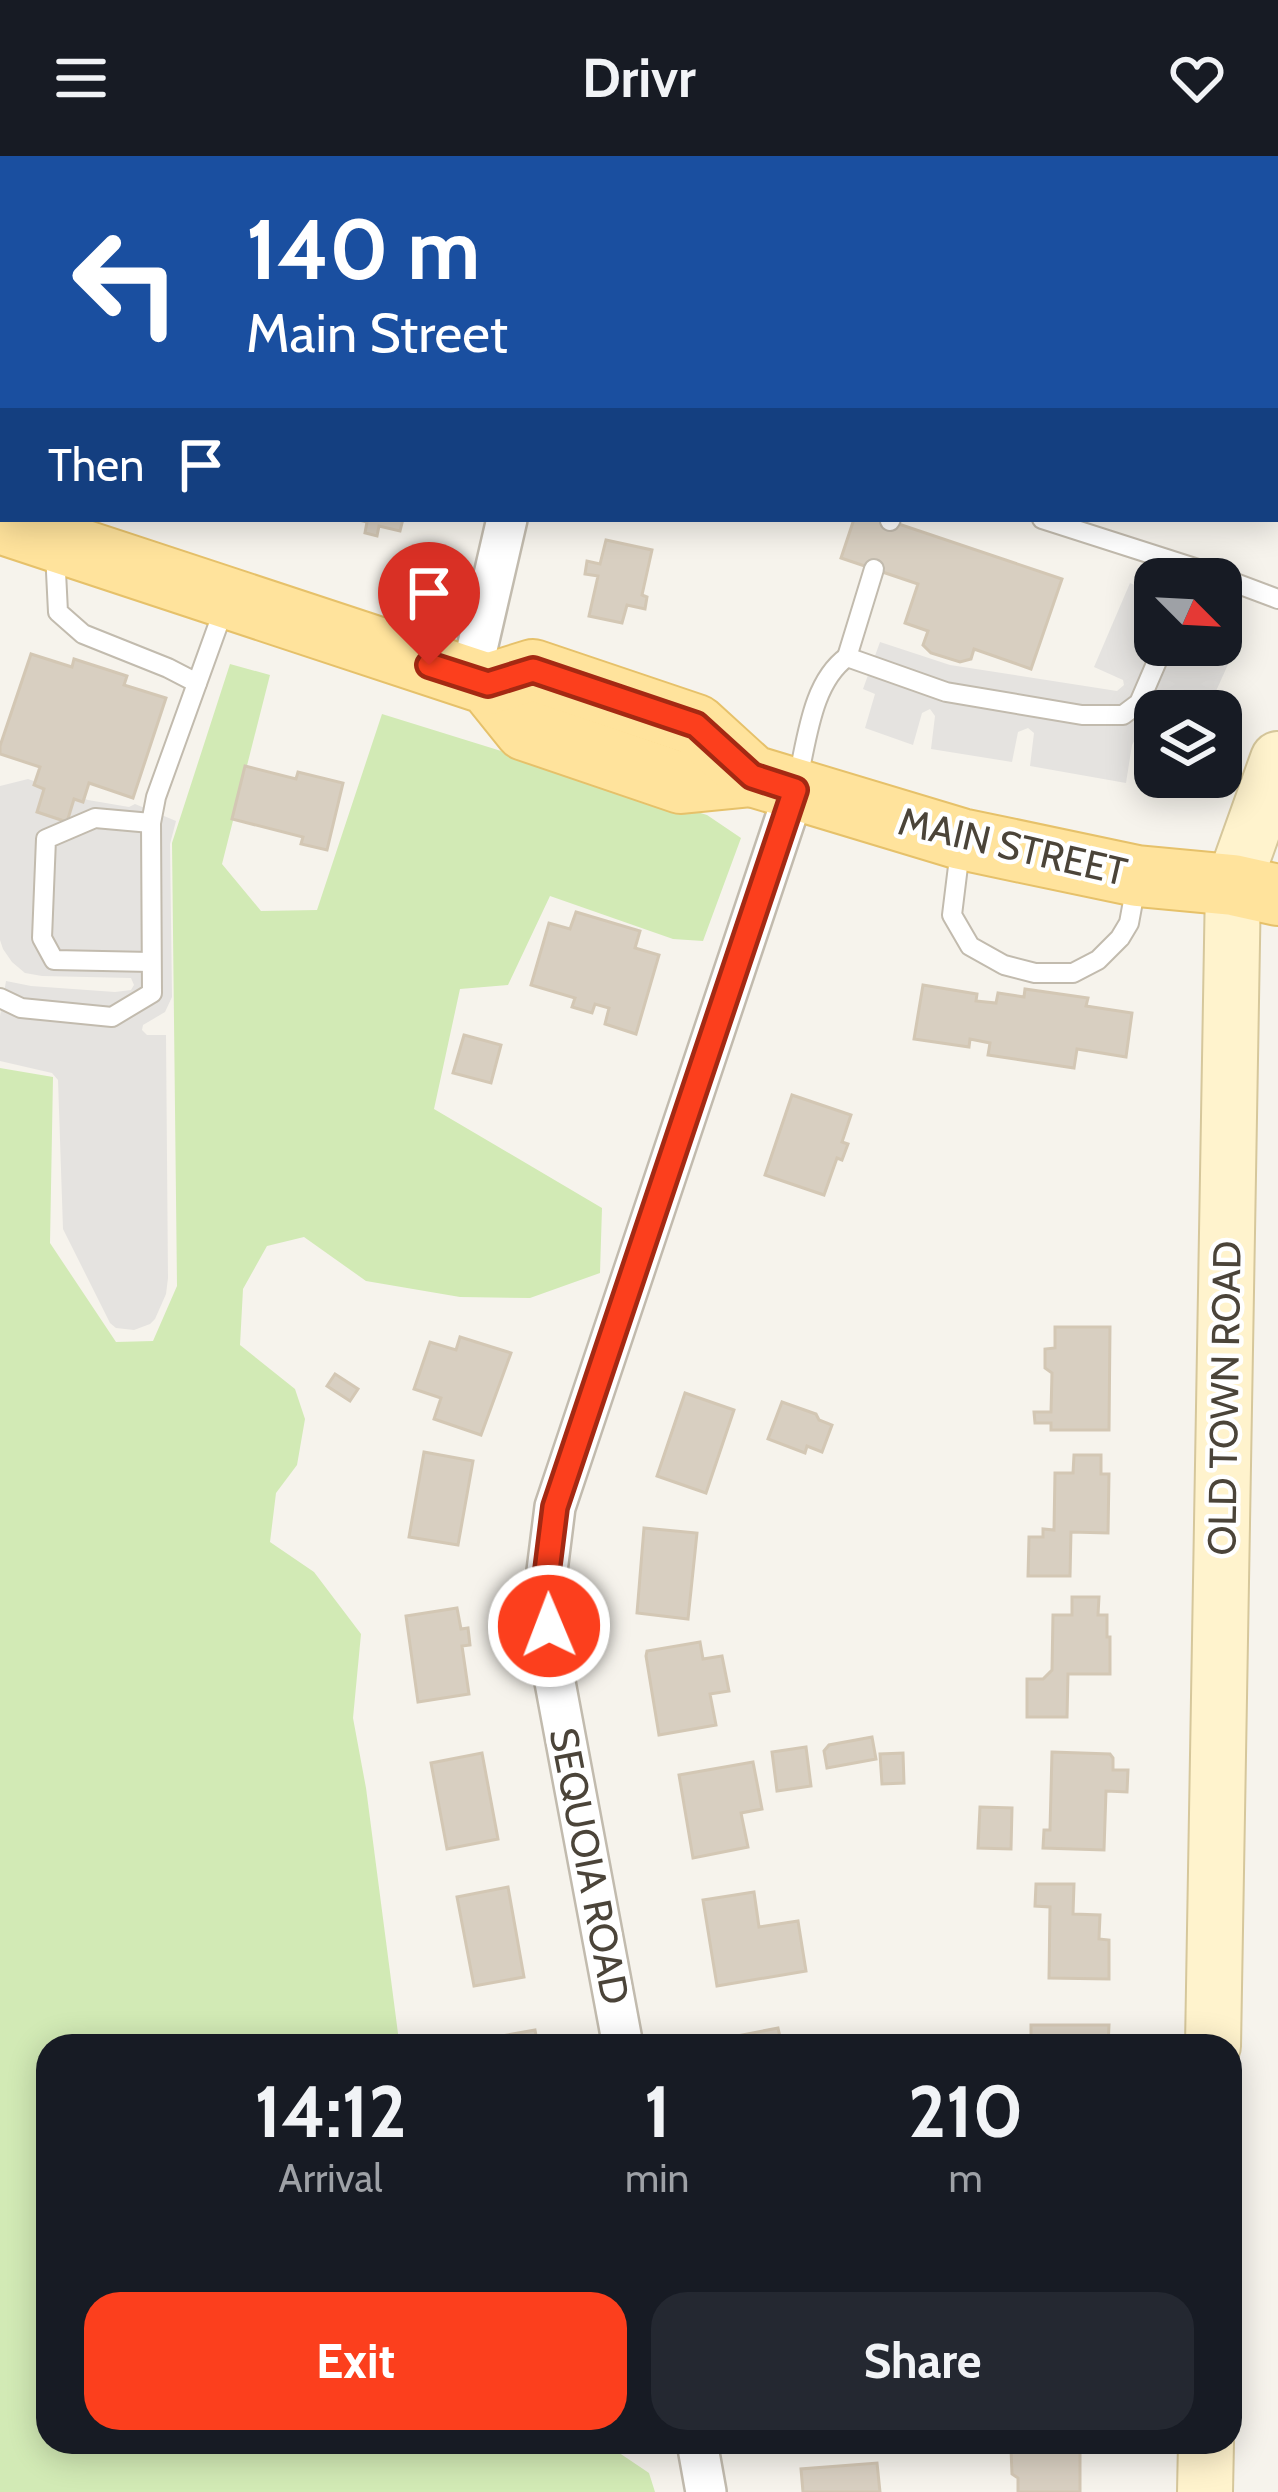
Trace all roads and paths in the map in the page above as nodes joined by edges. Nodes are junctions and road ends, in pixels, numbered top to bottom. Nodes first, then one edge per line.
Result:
1 (506, 522) edge
2 (1050, 522) edge
3 (69, 540) edge
4 (1151, 558) edge
5 (874, 569) dead end
6 (1242, 583) edge
7 (227, 598) junction
8 (1278, 599) edge
9 (847, 657) junction
10 (1155, 666) edge
11 (479, 681) junction
12 (197, 683) junction
13 (1278, 759) edge
14 (773, 783) junction
15 (151, 823) junction
16 (961, 839) junction
17 (1137, 876) junction
18 (1255, 890) edge
19 (151, 962) junction
20 (0, 998) edge
21 (621, 2034) edge
22 (1213, 2034) edge
23 (699, 2454) edge
24 (1206, 2454) edge
25 (706, 2492) edge
26 (1205, 2492) edge

1 - 11 street
2 - 4 lane
3 - 7 main road, MAIN STREET
3 - 12 lane
5 - 9 lane
6 - 8 lane
7 - 11 main road, MAIN STREET
7 - 12 lane
9 - 10 lane
9 - 14 lane
11 - 14 main road, MAIN STREET
12 - 15 lane
13 - 18 main road, OLD TOWN ROAD
14 - 16 main road, MAIN STREET
14 - 21 street, SEQUOIA ROAD
15 - 19 lane
15 - 19 lane
16 - 17 main road, MAIN STREET
16 - 17 lane
17 - 18 main road, MAIN STREET
18 - 22 main road, OLD TOWN ROAD
19 - 20 lane
23 - 25 street
24 - 26 main road

